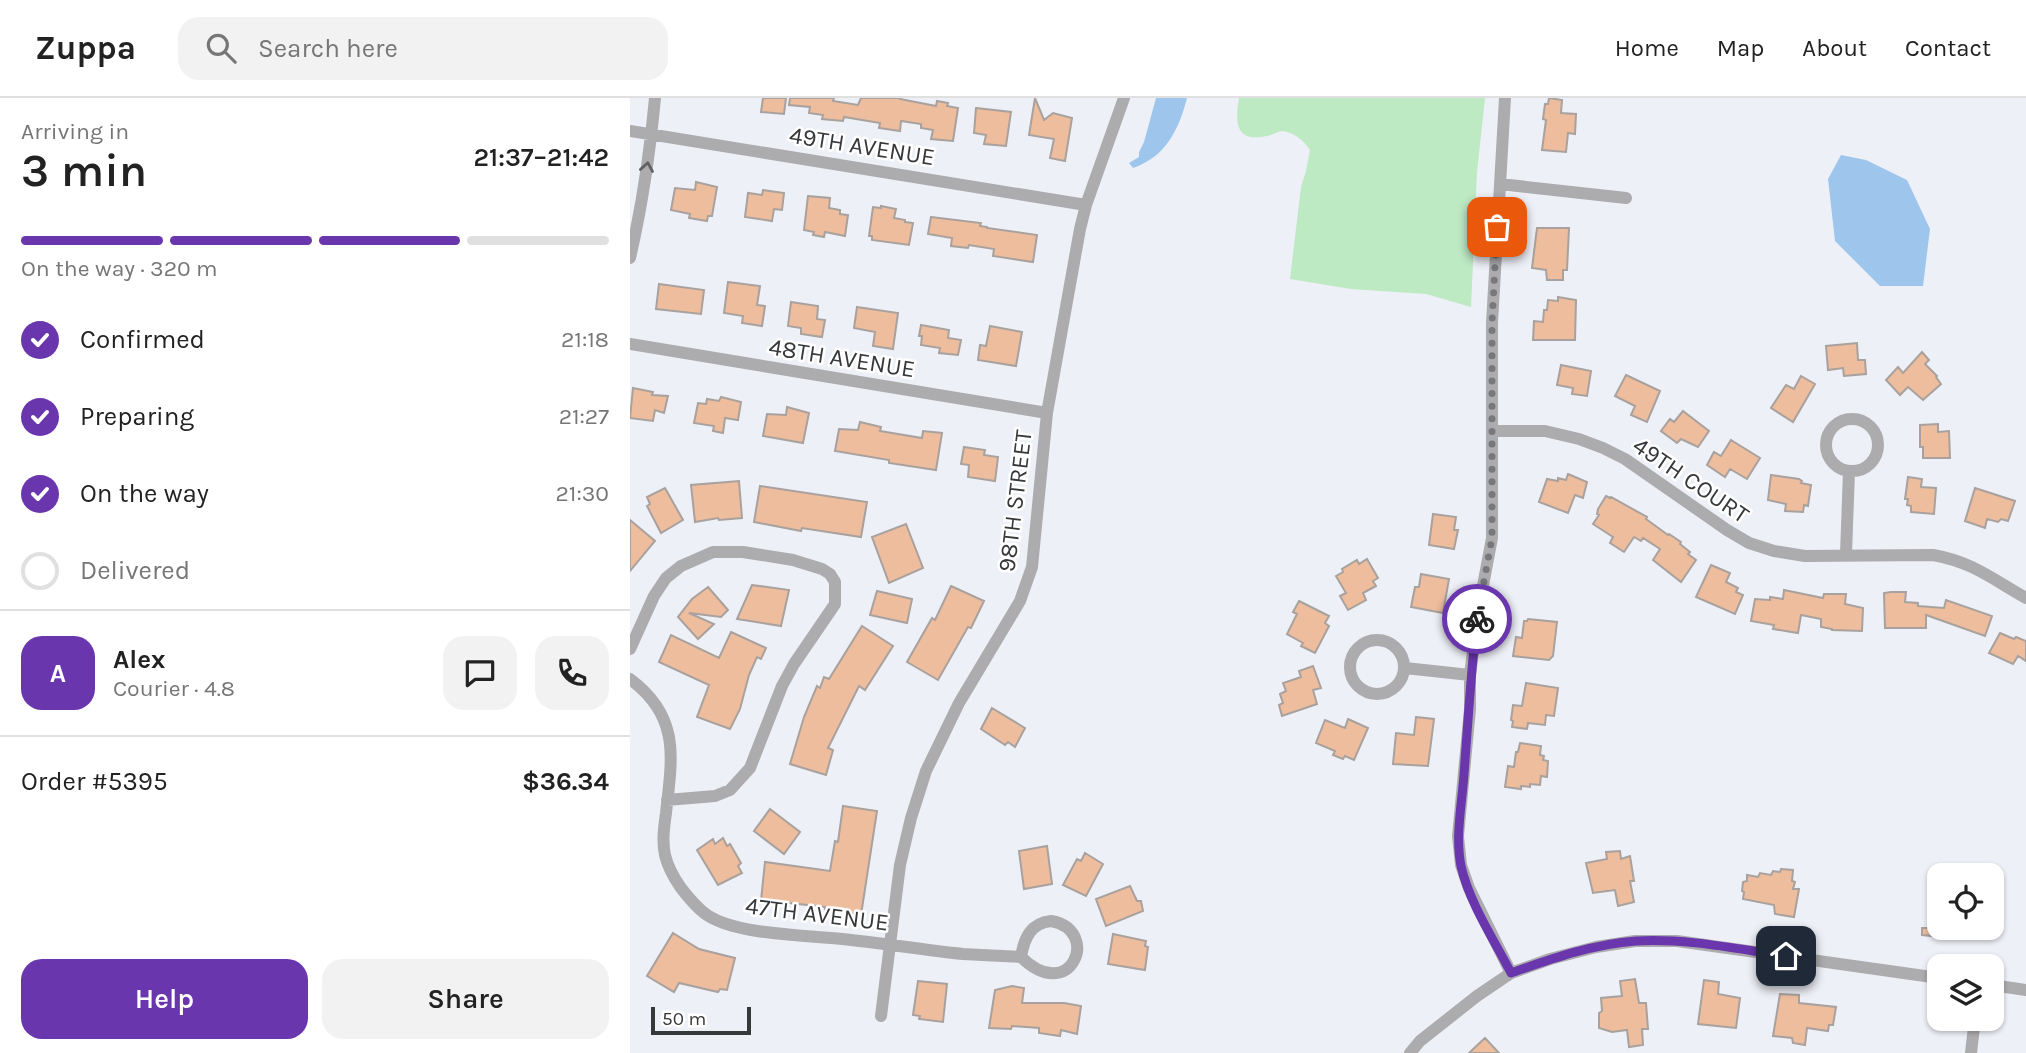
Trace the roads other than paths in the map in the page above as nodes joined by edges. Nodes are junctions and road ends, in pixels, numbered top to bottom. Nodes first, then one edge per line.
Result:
1 (655, 98) edge
2 (1124, 98) edge
3 (1505, 98) edge
4 (630, 131) edge
5 (652, 134) junction
6 (1500, 184) junction
7 (1626, 198) dead end
8 (1086, 205) junction
9 (630, 258) edge
10 (630, 344) edge
11 (1047, 413) junction
12 (1492, 430) junction
13 (1849, 471) junction
14 (1846, 554) junction
15 (2026, 598) edge
16 (630, 649) edge
17 (1405, 668) junction
18 (1470, 675) junction
19 (630, 679) edge
20 (667, 800) junction
21 (889, 943) junction
22 (1021, 957) junction
23 (1511, 973) junction
24 (1927, 976) edge
25 (2004, 987) edge
26 (2026, 990) edge
27 (881, 1016) dead end
28 (1974, 1031) edge
29 (1410, 1053) edge
30 (1971, 1053) edge

1 - 5 street
2 - 8 street, 98TH STREET
3 - 6 street
4 - 5 street, 49TH AVENUE
5 - 8 street, 49TH AVENUE
9 -> 5 street
6 - 7 street
6 - 12 street
8 - 11 street, 98TH STREET
10 - 11 street, 48TH AVENUE
11 - 21 street, 98TH STREET
12 - 14 street, 49TH COURT
12 - 18 street
13 - 13 street
13 - 14 street
14 - 15 street, 49TH COURT
16 - 20 street
17 - 17 street
17 - 18 street
18 - 23 street
19 - 20 street, 47TH AVENUE
20 - 21 street, 47TH AVENUE
21 - 22 street, 47TH AVENUE
21 - 27 street, 98TH STREET
22 - 22 street, 47TH AVENUE
23 - 24 street
23 - 29 street
25 - 26 street
28 - 30 street

